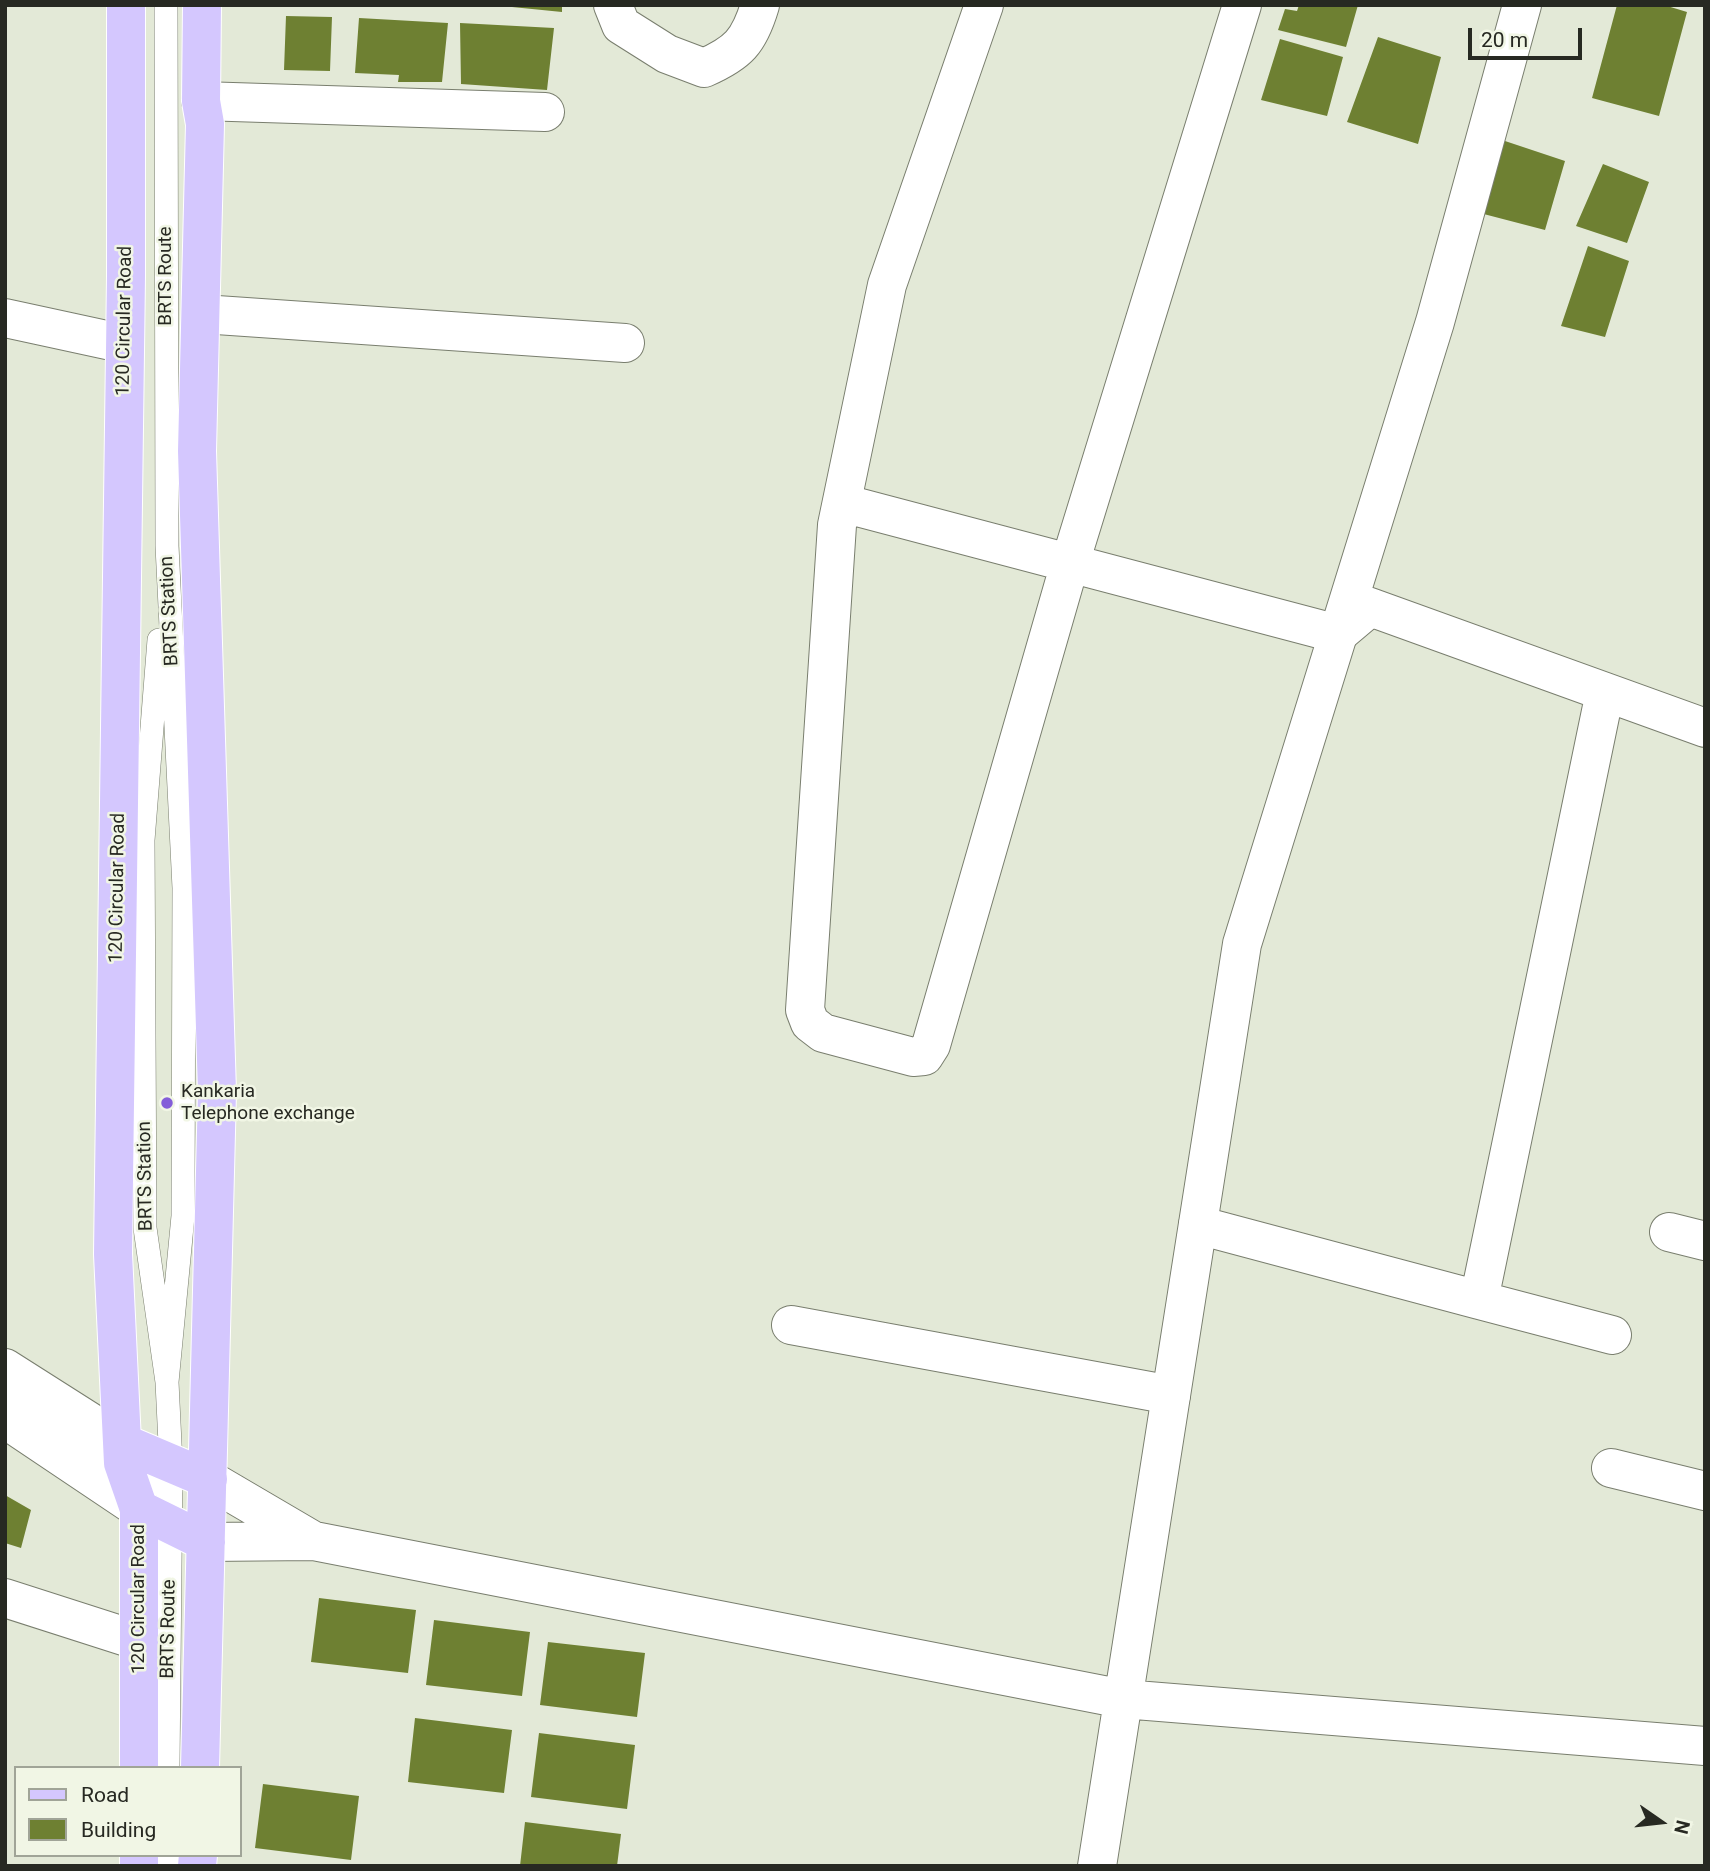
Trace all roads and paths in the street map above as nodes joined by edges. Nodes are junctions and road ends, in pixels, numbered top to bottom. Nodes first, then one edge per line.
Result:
1 (127, 5) edge
2 (166, 5) edge
3 (202, 5) edge
4 (613, 5) edge
5 (760, 5) edge
6 (984, 5) edge
7 (1242, 5) edge
8 (1522, 5) edge
9 (201, 101) junction
10 (545, 113) dead end
11 (202, 314) junction
12 (5, 318) edge
13 (625, 342) dead end
14 (125, 344) junction
15 (842, 503) junction
16 (167, 546) junction
17 (1070, 563) junction
18 (1338, 634) junction
19 (1605, 692) junction
20 (1705, 727) edge
21 (1198, 1225) junction
22 (1479, 1300) junction
23 (791, 1325) dead end
24 (1612, 1335) dead end
25 (5, 1368) edge
26 (167, 1382) junction
27 (5, 1394) edge
28 (1171, 1395) junction
29 (5, 1419) edge
30 (123, 1453) junction
31 (1611, 1468) dead end
32 (208, 1479) junction
33 (1705, 1491) edge
34 (163, 1497) junction
35 (314, 1541) junction
36 (206, 1542) junction
37 (5, 1598) edge
38 (139, 1641) junction
39 (1123, 1699) junction
40 (1705, 1746) edge
41 (139, 1766) edge
42 (168, 1766) edge
43 (200, 1766) edge
44 (1097, 1866) edge

1 - 14 main road, 120 Circular Road
2 - 16 lane, BRTS Route
3 - 9 main road
4 - 5 street
6 - 15 street
7 - 17 street
8 - 18 street
9 - 10 street
9 - 11 main road
11 - 13 street
11 - 32 main road
12 - 14 street
14 - 30 main road, 120 Circular Road
15 - 17 street
15 - 17 street
16 - 26 lane, BRTS Station
16 - 26 lane, BRTS Station
17 - 18 street
18 - 19 street
18 - 21 street
19 - 20 street
19 - 22 street
21 - 22 street
21 - 28 street
22 - 24 street
23 - 28 street
25 - 30 street
26 - 34 lane, BRTS Route
27 - 30 lane
28 - 39 street
29 - 34 street
30 - 34 main road, 120 Circular Road
30 - 34 main road
31 - 33 street
32 - 34 main road
32 - 35 street
32 - 36 main road
34 - 36 main road
34 - 38 main road, 120 Circular Road
34 - 42 lane, BRTS Route
35 - 36 street
35 - 39 street
36 - 43 main road
37 - 38 street
38 - 41 main road, 120 Circular Road
39 - 40 street
39 - 44 street

